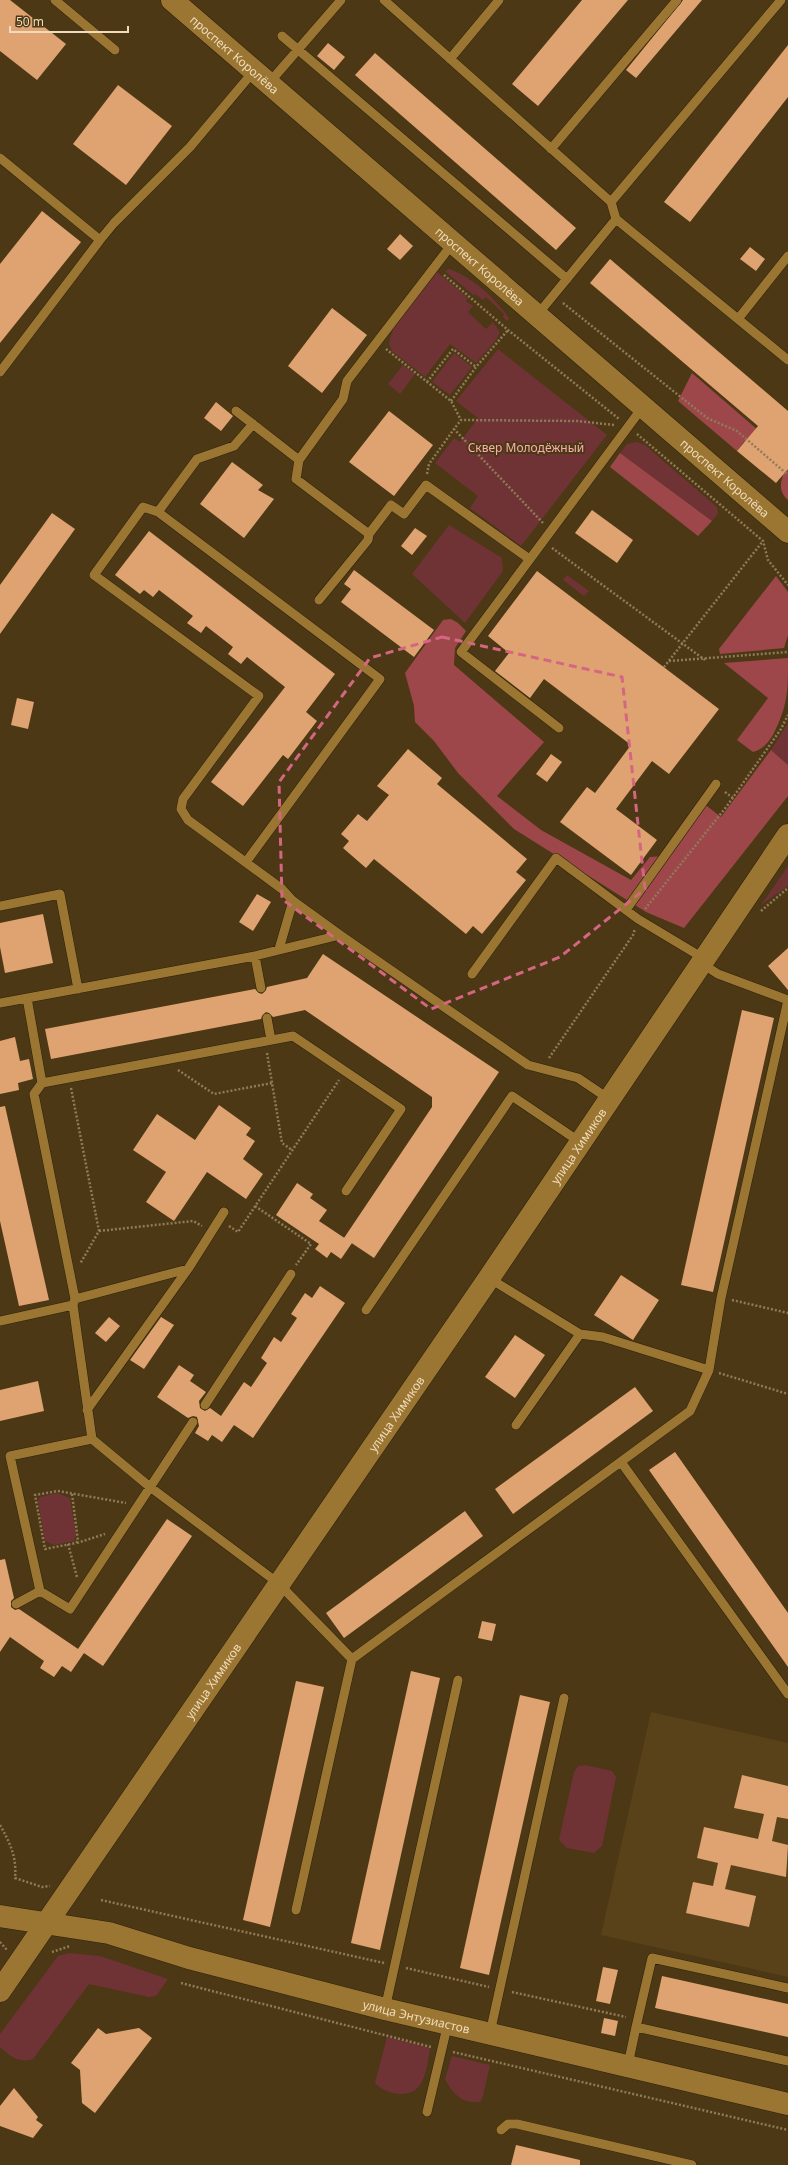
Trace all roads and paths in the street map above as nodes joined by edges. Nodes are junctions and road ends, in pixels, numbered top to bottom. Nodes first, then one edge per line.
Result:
1 (55, 0) edge
2 (172, 0) edge
3 (341, 0) edge
4 (384, 0) edge
5 (499, 0) edge
6 (677, 0) edge
7 (781, 0) edge
8 (282, 36) dead end
9 (115, 50) dead end
10 (297, 50) junction
11 (450, 59) junction
12 (262, 77) junction
13 (551, 149) junction
14 (0, 158) edge
15 (611, 202) junction
16 (616, 219) junction
17 (100, 240) junction
18 (454, 242) junction
19 (788, 256) edge
20 (434, 267) junction
21 (568, 279) junction
22 (553, 295) junction
23 (538, 314) junction
24 (738, 319) junction
25 (508, 330) junction
26 (377, 342) junction
27 (788, 360) edge
28 (476, 367) junction
29 (0, 372) edge
30 (427, 382) junction
31 (451, 401) junction
32 (642, 408) junction
33 (236, 411) dead end
34 (461, 420) junction
35 (253, 424) junction
36 (627, 426) junction
37 (454, 429) junction
38 (299, 460) junction
39 (788, 475) edge
40 (426, 485) junction
41 (158, 512) junction
42 (549, 530) junction
43 (788, 532) edge
44 (369, 534) junction
45 (541, 540) junction
46 (763, 541) junction
47 (528, 558) junction
48 (788, 585) edge
49 (319, 600) dead end
50 (683, 644) junction
51 (788, 652) edge
52 (704, 660) junction
53 (669, 661) junction
54 (664, 667) dead end
55 (788, 715) edge
56 (559, 728) dead end
57 (716, 784) dead end
58 (788, 835) edge
59 (246, 862) junction
60 (788, 888) edge
61 (293, 901) junction
62 (0, 906) edge
63 (626, 910) junction
64 (757, 914) dead end
65 (638, 919) junction
66 (340, 935) junction
67 (278, 949) junction
68 (255, 956) junction
69 (702, 960) junction
70 (472, 974) dead end
71 (261, 988) dead end
72 (78, 989) junction
73 (27, 998) junction
74 (788, 1000) edge
75 (0, 1003) edge
76 (267, 1018) dead end
77 (268, 1040) junction
78 (162, 1060) junction
79 (543, 1068) junction
80 (344, 1071) junction
81 (69, 1078) junction
82 (42, 1083) junction
83 (272, 1083) junction
84 (609, 1099) junction
85 (580, 1142) junction
86 (292, 1150) junction
87 (346, 1191) dead end
88 (255, 1206) junction
89 (221, 1216) joint
90 (99, 1230) junction
91 (212, 1231) junction
92 (188, 1269) junction
93 (291, 1274) joint
94 (489, 1278) junction
95 (71, 1279) junction
96 (721, 1298) junction
97 (74, 1302) junction
98 (366, 1310) dead end
99 (788, 1313) edge
100 (0, 1321) edge
101 (580, 1334) junction
102 (709, 1370) junction
103 (788, 1394) edge
104 (205, 1405) dead end
105 (87, 1410) junction
106 (193, 1422) dead end
107 (516, 1425) dead end
108 (92, 1439) junction
109 (621, 1462) junction
110 (150, 1487) junction
111 (72, 1494) junction
112 (138, 1504) junction
113 (123, 1528) junction
114 (76, 1543) junction
115 (68, 1544) junction
116 (278, 1583) junction
117 (40, 1590) junction
118 (81, 1592) junction
119 (16, 1604) dead end
120 (352, 1659) junction
121 (458, 1680) dead end
122 (788, 1694) edge
123 (564, 1698) dead end
124 (0, 1825) edge
125 (55, 1881) dead end
126 (101, 1900) dead end
127 (296, 1910) dead end
128 (0, 1916) edge
129 (47, 1922) junction
130 (72, 1945) dead end
131 (52, 1952) dead end
132 (394, 1966) junction
133 (181, 1982) dead end
134 (788, 1988) edge
135 (499, 1989) junction
136 (0, 1991) edge
137 (385, 2009) junction
138 (448, 2023) junction
139 (637, 2024) junction
140 (490, 2033) junction
141 (442, 2050) junction
142 (788, 2061) edge
143 (628, 2065) junction
144 (788, 2104) edge
145 (427, 2112) dead end
146 (501, 2130) dead end
147 (788, 2130) edge
148 (692, 2165) edge

1 - 9 lane
2 - 12 main road, проспект Королёва
3 - 10 lane
4 - 11 lane
5 - 11 lane
6 - 13 lane
7 - 15 lane
8 - 10 lane
10 - 12 lane
10 - 21 lane
11 - 13 lane
12 - 17 lane
12 - 18 main road, проспект Королёва
13 - 15 lane
14 - 17 lane
15 - 16 lane
16 - 21 lane
16 - 24 lane
17 - 29 lane
18 - 20 lane
18 - 23 main road, проспект Королёва
19 - 24 lane
20 - 25 path
20 - 26 lane
21 - 22 lane
22 - 23 lane
22 - 39 path
23 - 32 main road, проспект Королёва
24 - 27 lane
25 - 28 path
25 - 36 path
26 - 30 path
26 - 38 lane
28 - 30 path
28 - 31 path
30 - 31 path
31 - 34 path
32 - 36 lane
32 - 43 main road, проспект Королёва
33 - 35 lane
34 - 36 path
34 - 37 path
35 - 38 lane
35 - 41 lane
36 - 42 lane
36 - 46 path
37 - 40 path
37 - 42 path
38 - 44 lane
40 - 44 lane
40 - 47 lane
41 - 59 lane
41 - 59 lane
42 - 45 lane
44 - 49 lane
45 - 47 lane
45 - 50 path
46 - 48 path
46 - 50 path
47 - 56 lane
50 - 52 path
50 - 53 path
51 - 52 path
52 - 53 path
53 - 54 path
55 - 65 path
57 - 63 lane
58 - 69 main road, улица Химиков
59 - 61 lane
60 - 64 path
61 - 66 lane
61 - 67 lane
62 - 72 lane
63 - 65 lane
63 - 70 lane
65 - 69 lane
65 - 79 path
66 - 67 lane
66 - 79 lane
67 - 68 lane
68 - 71 lane
68 - 72 lane
69 - 74 lane
69 - 84 main road, улица Химиков
72 - 73 lane
73 - 75 lane
73 - 82 lane
74 - 96 lane
76 - 77 lane
77 - 78 lane
77 - 80 lane
77 - 83 path
78 - 81 lane
78 - 83 path
79 - 84 lane
80 - 86 path
80 - 87 lane
81 - 82 lane
81 - 90 path
82 - 95 lane
83 - 86 path
84 - 85 main road, улица Химиков
85 - 94 main road, улица Химиков
85 - 98 lane
86 - 88 path
88 - 89 path
88 - 93 path
89 - 91 lane
90 - 91 path
90 - 95 path
91 - 92 lane
92 - 97 lane
92 - 105 lane
93 - 104 lane
94 - 101 lane
94 - 116 main road, улица Химиков
95 - 97 lane
96 - 99 path
96 - 102 lane
97 - 100 lane
97 - 105 lane
101 - 102 lane
101 - 107 lane
102 - 103 path
102 - 109 lane
105 - 108 lane
106 - 110 lane
108 - 110 lane
108 - 117 lane
109 - 120 lane
109 - 122 lane
110 - 112 lane
110 - 116 lane
111 - 112 path
111 - 114 path
111 - 115 path
112 - 113 lane
113 - 114 path
113 - 118 lane
114 - 115 path
115 - 118 path
116 - 120 lane
116 - 129 main road, улица Химиков
117 - 118 lane
117 - 119 lane
120 - 127 lane
121 - 132 lane
123 - 135 lane
124 - 125 path
126 - 132 path
128 - 129 main road, улица Энтузиастов
129 - 136 main road, улица Химиков
129 - 137 main road, улица Энтузиастов
130 - 131 path
132 - 135 path
132 - 137 lane
133 - 141 path
134 - 139 lane
135 - 139 path
135 - 140 lane
137 - 138 main road, улица Энтузиастов
138 - 140 main road, улица Энтузиастов
138 - 141 lane
139 - 142 lane
139 - 143 lane
140 - 143 main road, улица Энтузиастов
141 - 145 lane
141 - 147 path
143 - 144 main road, улица Энтузиастов
146 - 148 lane

